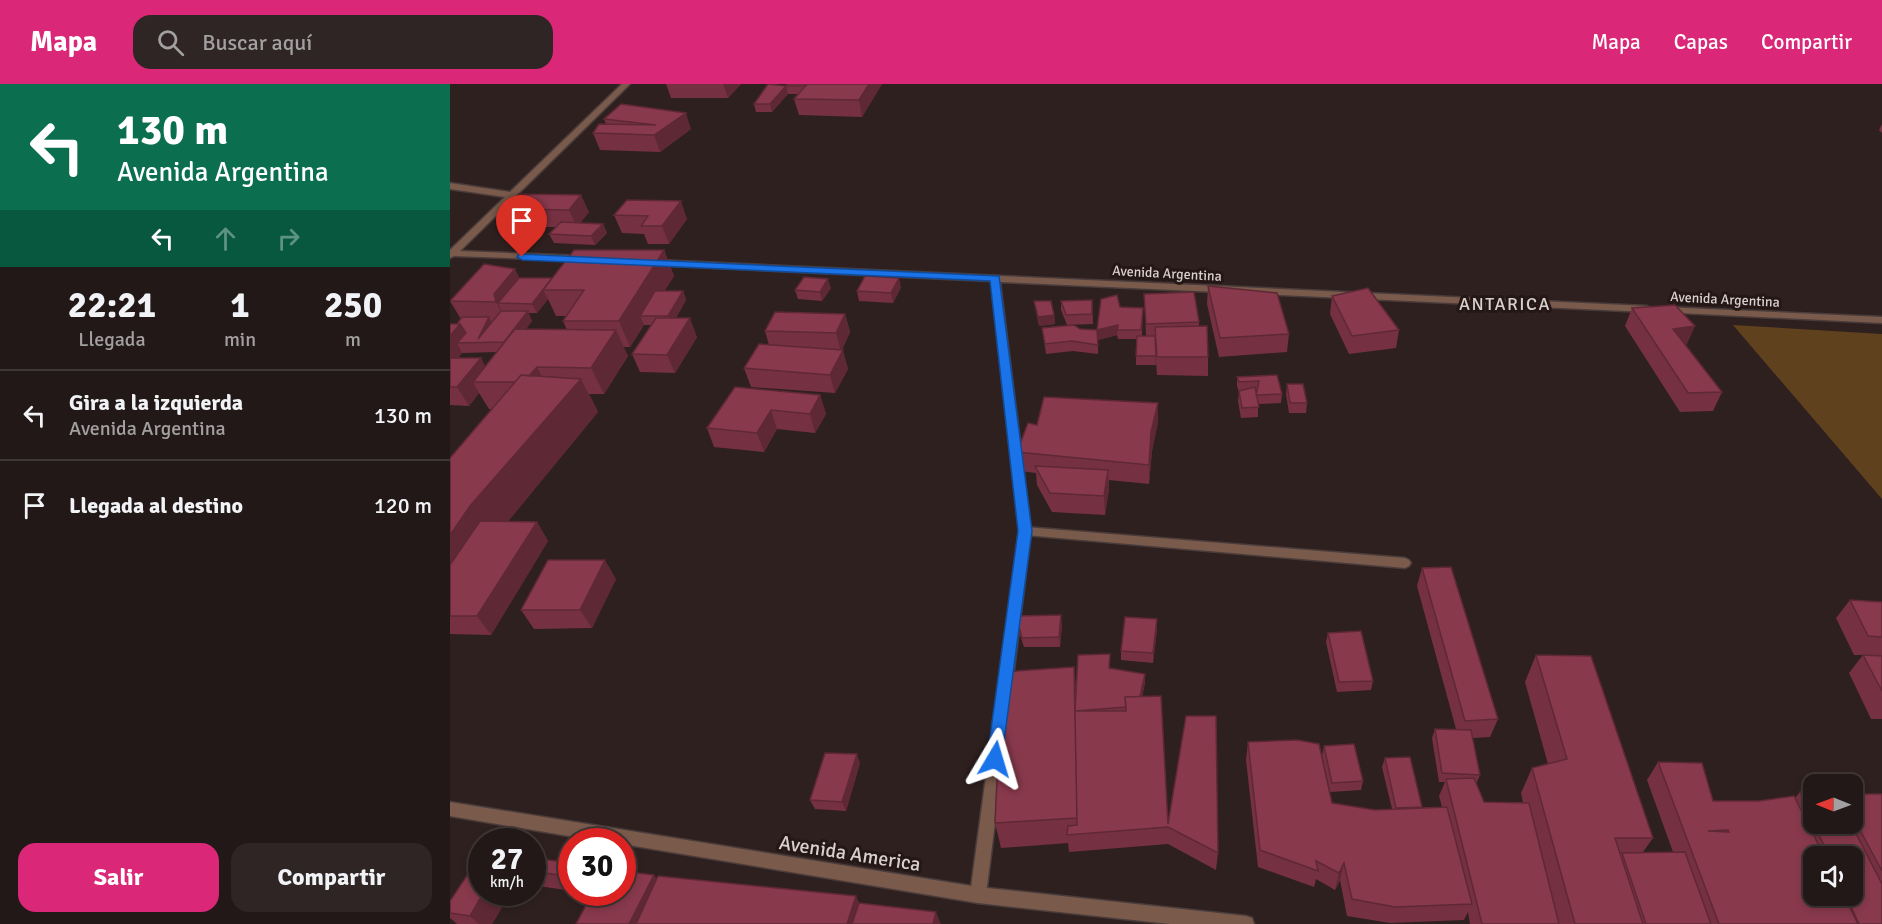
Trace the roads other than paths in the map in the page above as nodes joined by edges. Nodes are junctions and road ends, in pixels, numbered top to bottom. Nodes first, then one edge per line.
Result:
1 (626, 84) edge
2 (450, 186) edge
3 (511, 195) junction
4 (451, 254) edge
5 (593, 260) edge
6 (640, 262) edge
7 (995, 278) junction
8 (1882, 320) edge
9 (1025, 531) junction
10 (1405, 563) dead end
11 (450, 809) edge
12 (978, 895) junction
13 (1246, 924) edge

1 - 3 street
2 - 3 street
3 - 4 street
4 - 5 street
6 - 7 street, Avenida Argentina
7 - 8 street, Avenida Argentina
7 - 9 street
9 - 10 street
9 - 12 street
11 - 12 street, Avenida America
12 - 13 street, Avenida America

